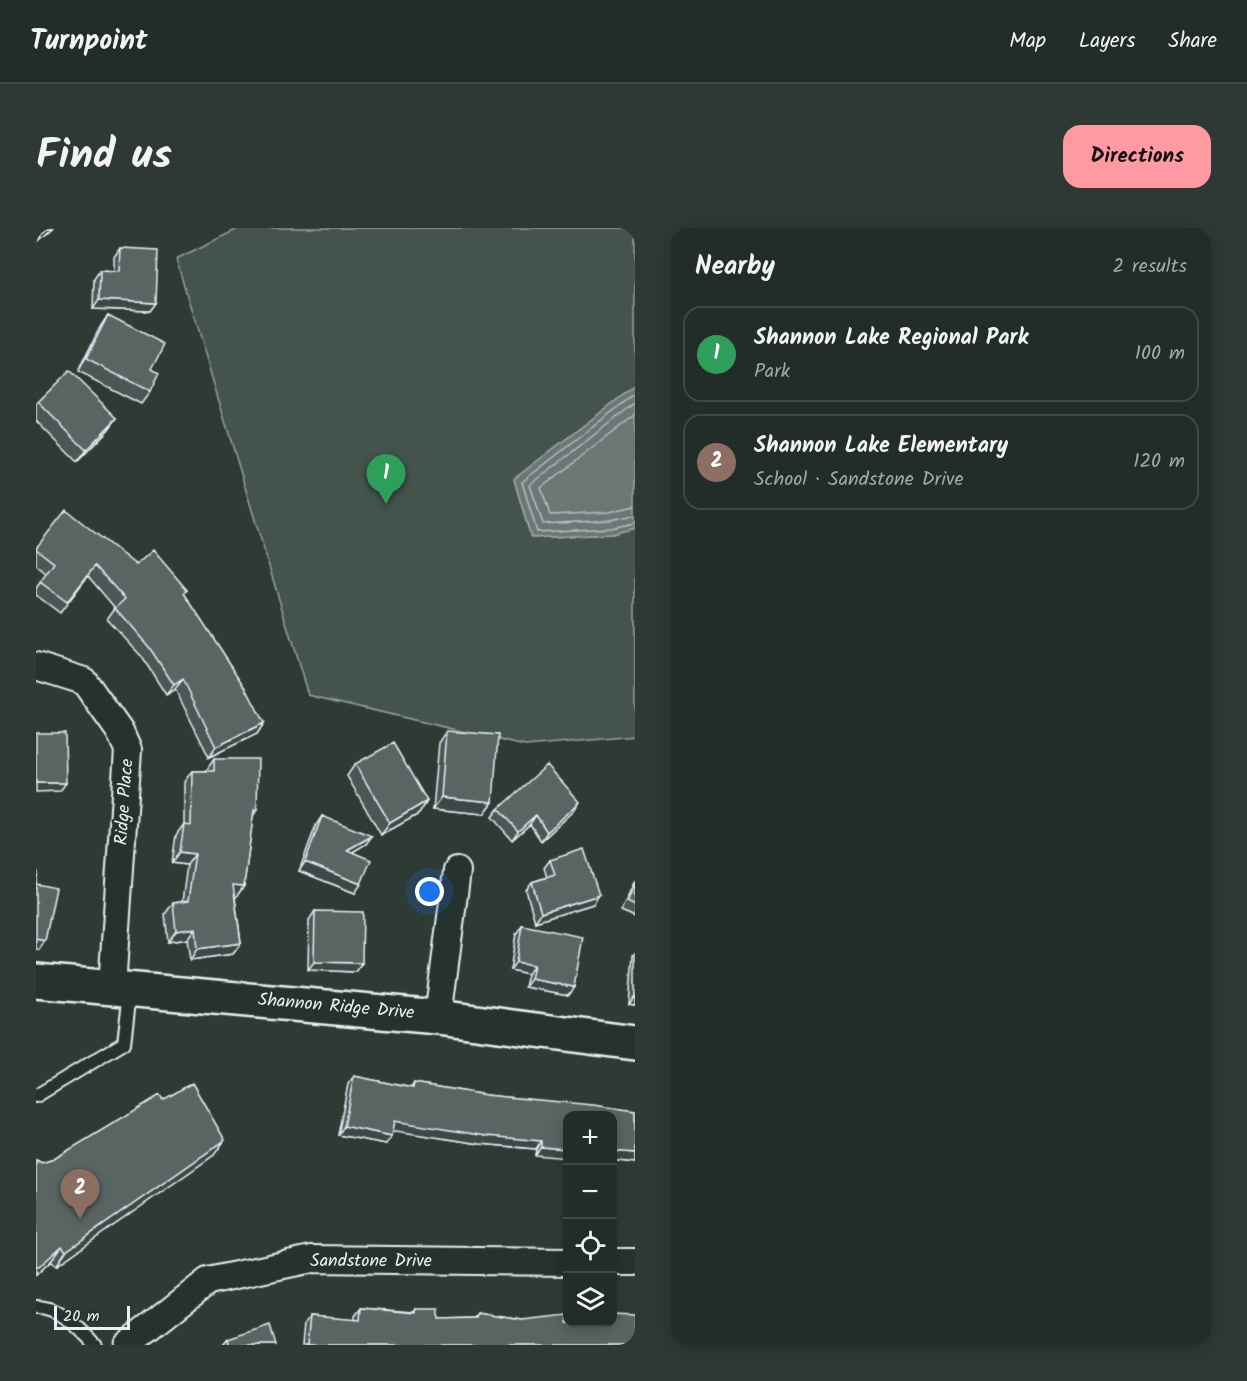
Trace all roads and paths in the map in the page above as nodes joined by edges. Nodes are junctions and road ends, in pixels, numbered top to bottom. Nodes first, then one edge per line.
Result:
1 (36, 666) edge
2 (457, 871) dead end
3 (36, 981) edge
4 (121, 988) junction
5 (438, 1017) junction
6 (635, 1043) edge
7 (36, 1096) edge
8 (563, 1262) edge
9 (617, 1262) edge
10 (635, 1262) edge
11 (36, 1306) edge
12 (95, 1345) edge
13 (127, 1345) edge

1 - 4 street, Ridge Place
2 - 5 street
3 - 4 street, Shannon Ridge Drive
4 - 5 street, Shannon Ridge Drive
4 - 7 lane
5 - 6 street, Shannon Ridge Drive
8 - 13 street, Sandstone Drive
9 - 10 street
11 - 12 lane

